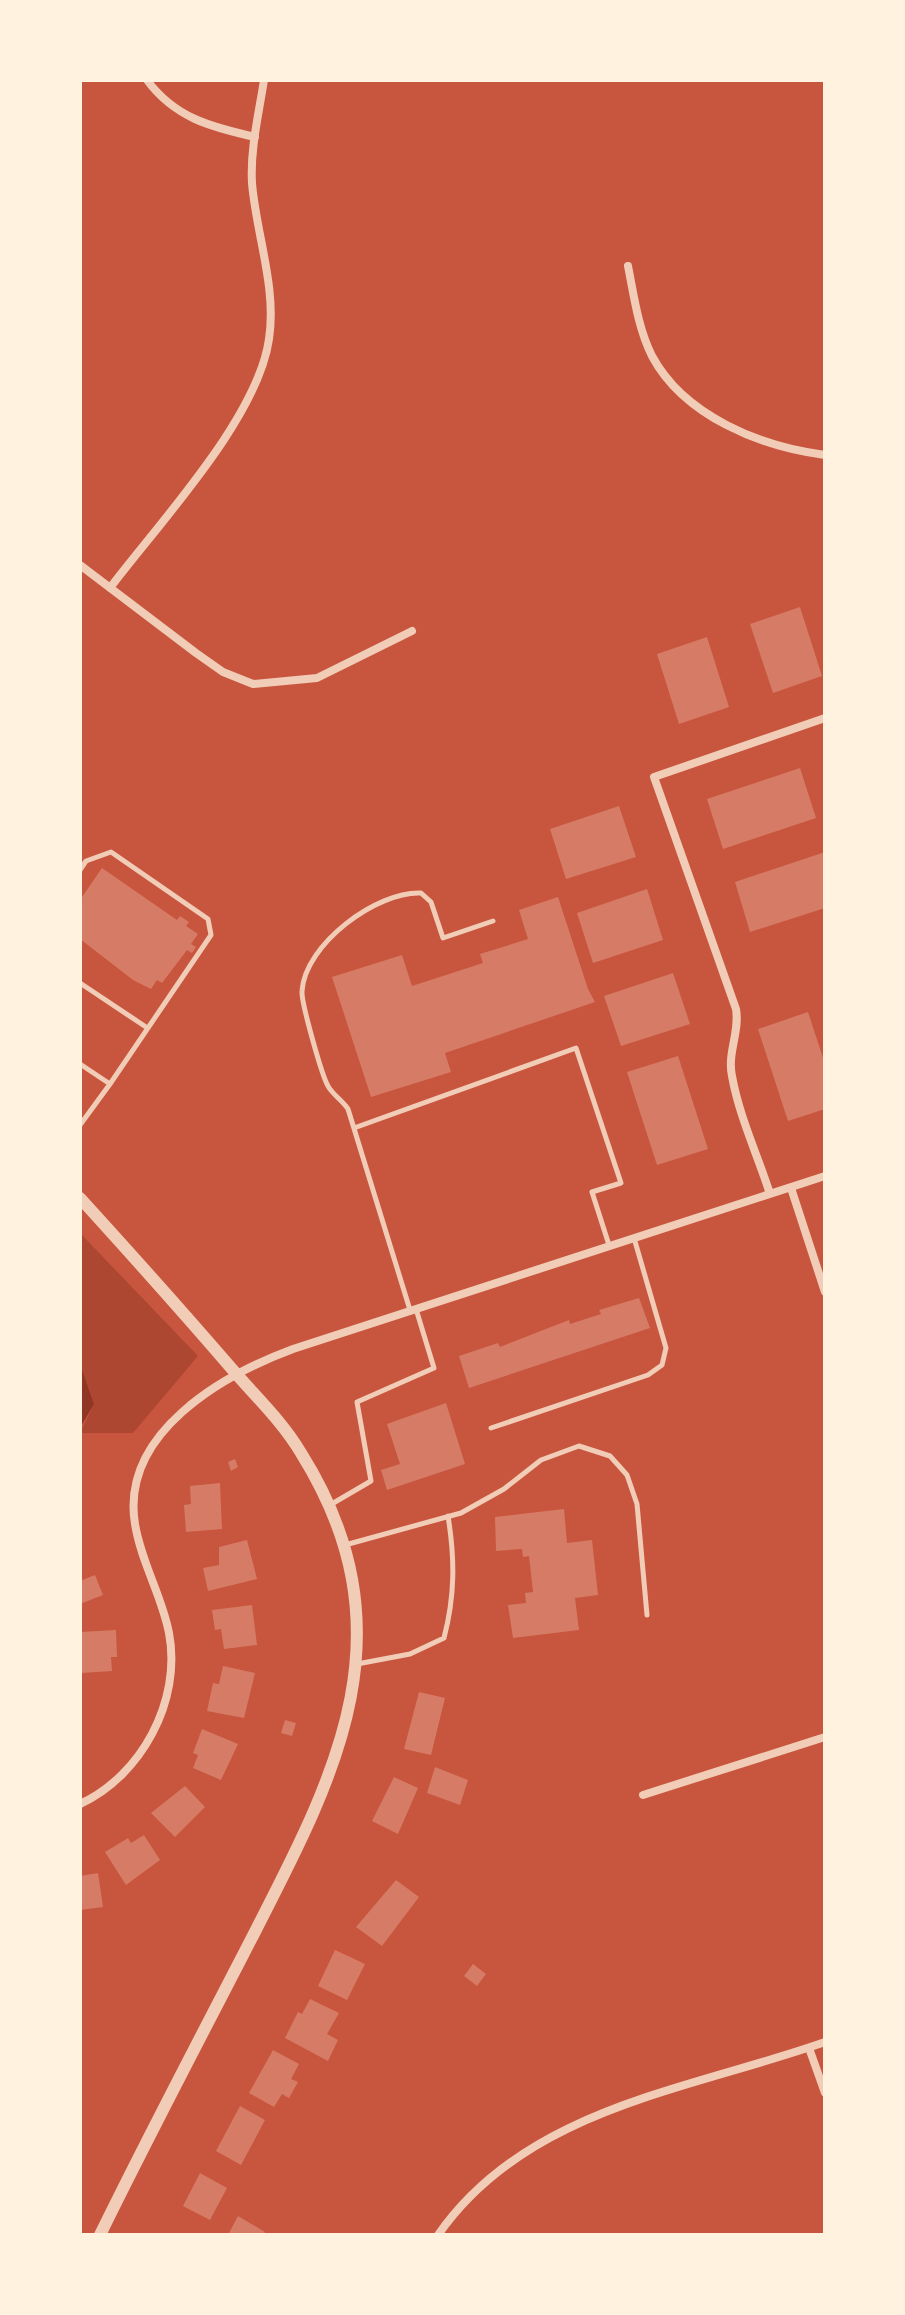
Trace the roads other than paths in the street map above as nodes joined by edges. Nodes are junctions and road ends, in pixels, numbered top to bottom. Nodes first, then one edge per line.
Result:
1 (147, 80) edge
2 (264, 80) edge
3 (255, 137) junction
4 (628, 266) dead end
5 (825, 455) edge
6 (80, 565) edge
7 (110, 588) junction
8 (412, 631) dead end
9 (825, 718) edge
10 (80, 870) edge
11 (493, 921) dead end
12 (80, 983) edge
13 (146, 1027) junction
14 (80, 1064) edge
15 (110, 1084) junction
16 (80, 1125) edge
17 (354, 1128) junction
18 (825, 1176) edge
19 (791, 1188) junction
20 (770, 1194) junction
21 (80, 1198) edge
22 (634, 1238) junction
23 (609, 1246) junction
24 (825, 1292) edge
25 (413, 1310) junction
26 (236, 1374) junction
27 (491, 1428) dead end
28 (329, 1506) junction
29 (448, 1516) junction
30 (344, 1545) junction
31 (647, 1615) dead end
32 (357, 1664) junction
33 (825, 1737) edge
34 (643, 1795) dead end
35 (80, 1804) edge
36 (825, 2042) edge
37 (809, 2048) junction
38 (825, 2093) edge
39 (100, 2235) edge
40 (440, 2235) edge

1 - 3 street
2 - 3 street
3 - 7 street
4 - 5 street
6 - 7 street
7 - 8 street
9 - 20 street
10 - 13 lane
11 - 17 lane
12 - 13 lane
13 - 15 lane
14 - 15 lane
15 - 16 lane
17 - 23 lane
17 - 25 lane
18 - 19 street
19 - 20 street
19 - 24 street
20 - 22 street
21 - 26 street
22 - 23 street
22 - 27 lane
23 - 25 street
25 - 26 street
25 - 28 lane
26 - 28 street
26 - 35 street
28 - 30 street
29 - 30 lane
29 - 31 lane
29 - 32 lane
30 - 32 street
32 - 39 street
33 - 34 street
36 - 37 street
37 - 38 street
37 - 40 street

